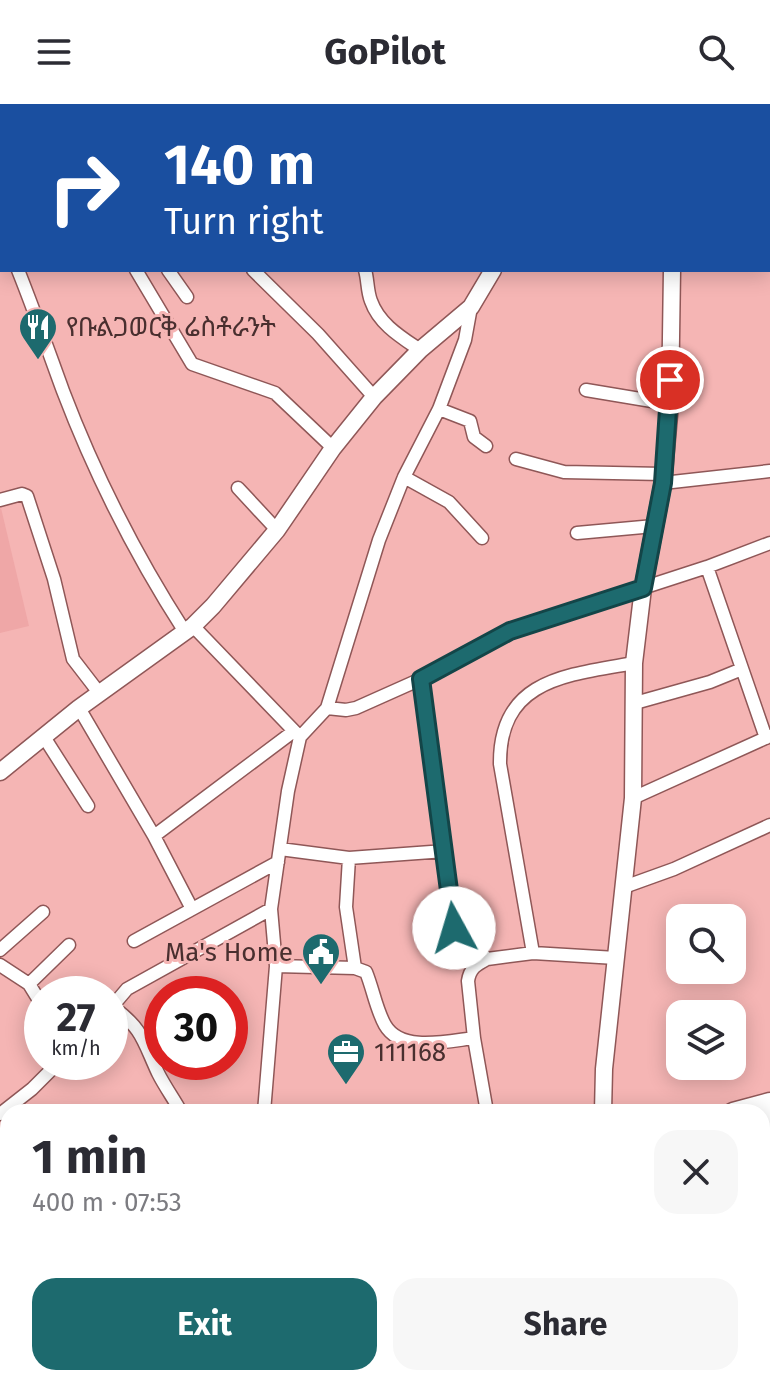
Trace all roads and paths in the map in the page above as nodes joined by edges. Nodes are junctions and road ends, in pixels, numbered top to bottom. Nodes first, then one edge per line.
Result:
1 (19, 272) edge
2 (137, 272) edge
3 (169, 272) edge
4 (255, 272) edge
5 (368, 272) edge
6 (492, 272) edge
7 (672, 272) edge
8 (187, 297) dead end
9 (471, 307) junction
10 (420, 350) junction
11 (586, 390) dead end
12 (374, 397) junction
13 (670, 404) junction
14 (439, 409) junction
15 (486, 446) dead end
16 (333, 448) junction
17 (516, 459) dead end
18 (770, 471) edge
19 (404, 477) junction
20 (663, 478) junction
21 (238, 488) dead end
22 (0, 500) edge
23 (654, 526) junction
24 (277, 530) junction
25 (577, 533) dead end
26 (482, 538) dead end
27 (770, 543) edge
28 (707, 567) junction
29 (643, 588) junction
30 (189, 629) junction
31 (634, 663) junction
32 (742, 669) junction
33 (421, 679) junction
34 (100, 694) junction
35 (635, 703) junction
36 (79, 708) junction
37 (327, 708) junction
38 (297, 734) junction
39 (44, 737) junction
40 (768, 737) edge
41 (0, 772) edge
42 (633, 798) junction
43 (88, 806) dead end
44 (770, 825) edge
45 (154, 836) junction
46 (445, 851) junction
47 (279, 855) junction
48 (349, 858) junction
49 (624, 887) junction
50 (192, 909) junction
51 (271, 909) junction
52 (43, 912) dead end
53 (134, 941) dead end
54 (69, 945) dead end
55 (0, 950) edge
56 (533, 953) junction
57 (616, 958) junction
58 (487, 959) junction
59 (0, 965) edge
60 (276, 966) junction
61 (355, 968) junction
62 (37, 976) edge
63 (24, 981) edge
64 (128, 988) edge
65 (128, 1018) edge
66 (474, 1038) junction
67 (41, 1080) edge
68 (13, 1104) edge
69 (176, 1104) edge
70 (264, 1104) edge
71 (486, 1104) edge
72 (603, 1104) edge

1 - 30 street
2 - 16 street
3 - 8 street
4 - 12 street
5 - 10 street
6 - 9 street
7 - 13 street
9 - 10 street
9 - 14 street
10 - 12 street
11 - 13 street
12 - 16 street
13 - 20 street
14 - 15 street
14 - 19 street
16 - 24 street
17 - 20 street
18 - 20 street
19 - 26 street
19 - 37 street
20 - 23 street
21 - 24 street
22 - 34 street
23 - 25 street
23 - 29 street
24 - 30 street
27 - 28 street
28 - 29 street
28 - 32 street
29 - 31 street
29 - 33 street
30 - 34 street
30 - 38 street
31 - 35 street
31 - 56 street
32 - 35 street
32 - 40 street
33 - 37 street
33 - 46 street
34 - 36 street
35 - 42 street
36 - 39 street
36 - 45 street
37 - 38 street
38 - 45 street
38 - 47 street
39 - 41 street
39 - 43 street
40 - 42 street
42 - 49 street
44 - 49 street
45 - 50 street
46 - 48 street
46 - 58 street
47 - 48 street
47 - 50 street
47 - 51 street
48 - 61 street
49 - 57 street
50 - 53 street
51 - 60 street
51 - 64 street
52 - 55 street
54 - 62 street
56 - 57 street
56 - 58 street
57 - 72 street
58 - 66 street
59 - 63 street
60 - 61 street
60 - 70 street
61 - 66 street
65 - 69 street
66 - 71 street
67 - 68 street

